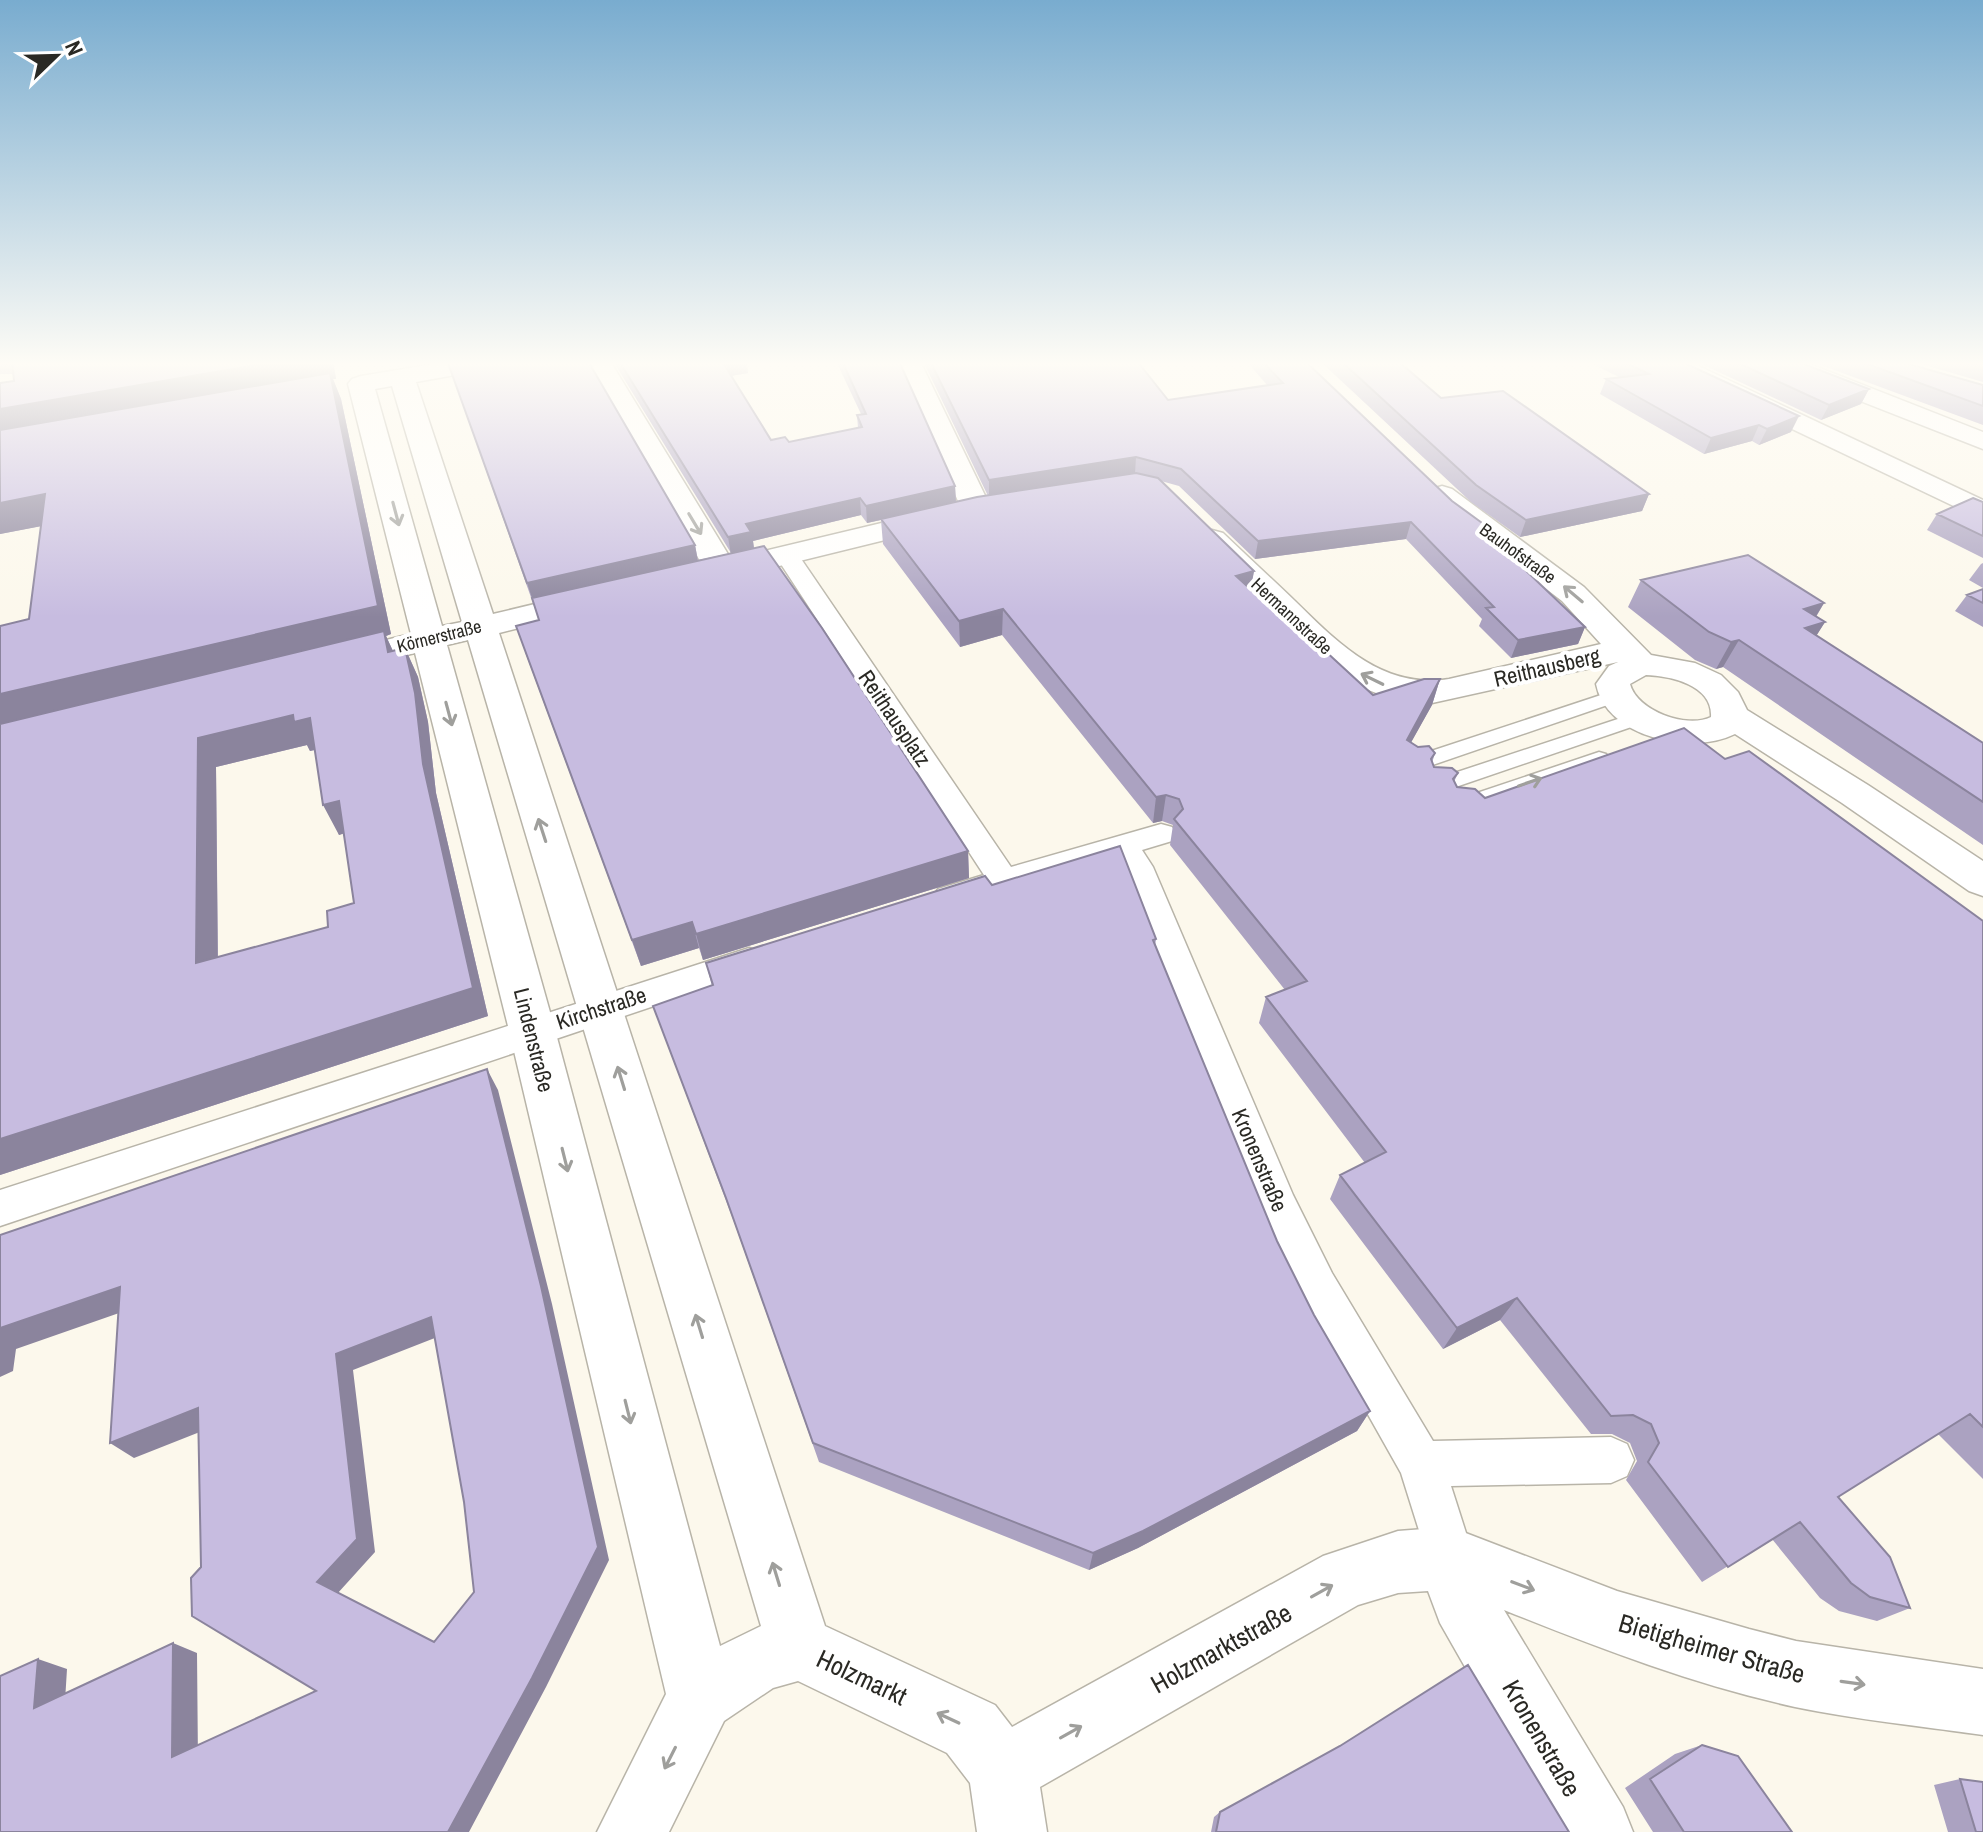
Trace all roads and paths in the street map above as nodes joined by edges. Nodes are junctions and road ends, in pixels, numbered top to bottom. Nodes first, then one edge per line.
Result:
1 (392, 446) edge
2 (406, 446) edge
3 (642, 446) edge
4 (948, 446) edge
5 (1848, 446) edge
6 (1425, 479) edge
7 (1008, 505) edge
8 (977, 510) junction
9 (1983, 511) edge
10 (1189, 516) edge
11 (787, 555) junction
12 (615, 595) edge
13 (478, 626) junction
14 (429, 639) junction
15 (1634, 658) junction
16 (304, 669) edge
17 (1448, 690) joint
18 (1731, 716) junction
19 (1644, 722) junction
20 (1617, 752) edge
21 (1411, 765) edge
22 (1434, 787) edge
23 (1456, 807) edge
24 (1161, 834) dead end
25 (1122, 845) junction
26 (1003, 880) junction
27 (1983, 881) edge
28 (927, 904) edge
29 (775, 952) edge
30 (599, 1009) junction
31 (532, 1030) junction
32 (0, 1208) edge
33 (1611, 1460) dead end
34 (1421, 1464) junction
35 (1450, 1558) junction
36 (800, 1648) junction
37 (700, 1697) junction
38 (1983, 1702) edge
39 (1008, 1801) edge
40 (632, 1832) edge
41 (1598, 1832) edge

1 -> 14 street, Lindenstraße
2 - 13 street
3 -> 11 street
4 - 8 street
5 - 9 street
15 -> 6 street, Bauhofstraße
7 - 8 street
8 - 11 street
17 -> 10 street, Hermannstraße
11 - 26 street, Reithausplatz
12 - 13 street, Körnerstraße
13 - 14 street, Körnerstraße
30 -> 13 street
14 - 16 street, Körnerstraße
14 -> 31 street, Lindenstraße
15 - 17 street, Reithausberg
15 - 18 street
15 - 19 street
18 - 19 street
18 - 27 street
19 - 21 lane
19 - 22 lane
23 -> 20 lane
24 - 25 street
25 - 26 street
25 - 34 street, Kronenstraße
26 - 28 street
29 - 30 street, Kirchstraße
30 - 31 street, Kirchstraße
36 -> 30 street
31 - 32 street, Kirchstraße
31 -> 37 street, Lindenstraße
33 - 34 street
34 - 35 street, Kronenstraße
35 -> 38 street, Bietigheimer Straße
39 -> 35 street, Holzmarktstraße
35 - 41 street, Kronenstraße
36 - 37 street, Holzmarkt
39 -> 36 street, Holzmarkt
37 -> 40 street

